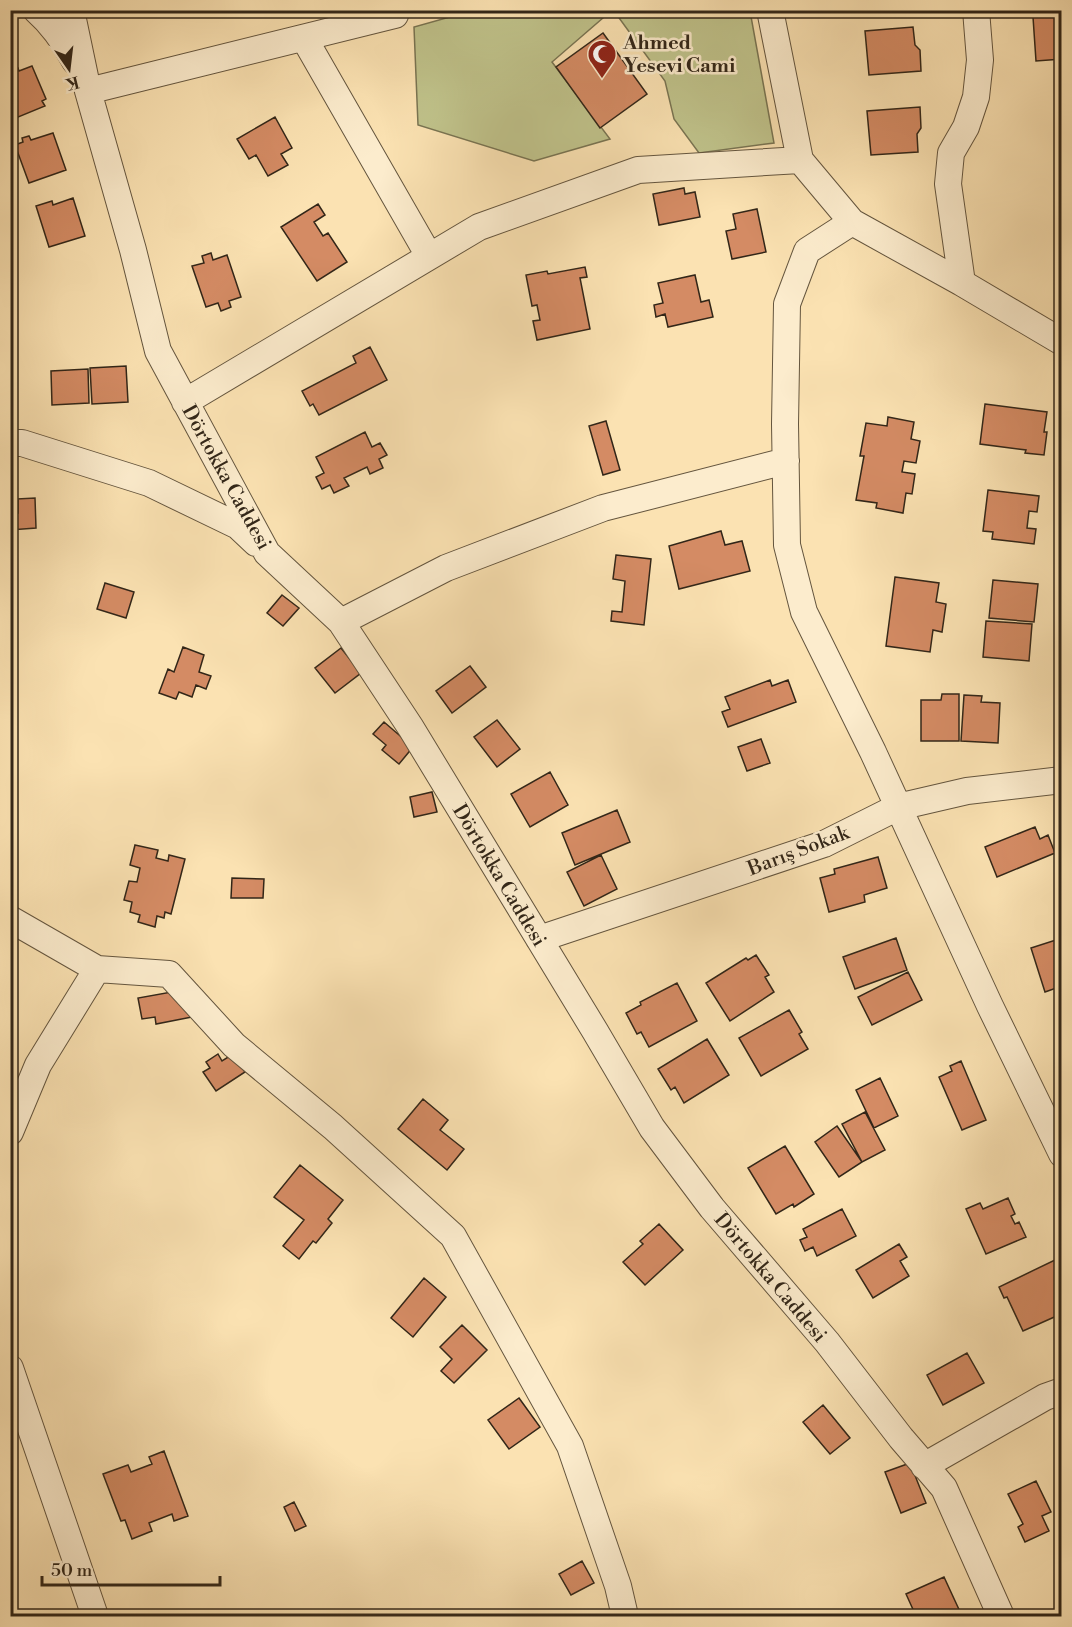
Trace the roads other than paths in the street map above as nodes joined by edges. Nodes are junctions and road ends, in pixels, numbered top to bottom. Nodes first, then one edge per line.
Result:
1 (36, 10) edge
2 (71, 10) edge
3 (770, 10) edge
4 (976, 10) edge
5 (400, 12) edge
6 (304, 39) junction
7 (88, 91) junction
8 (800, 160) junction
9 (852, 222) junction
10 (429, 256) junction
11 (962, 283) junction
12 (1062, 342) edge
13 (185, 402) junction
14 (10, 443) edge
15 (786, 461) junction
16 (267, 553) junction
17 (341, 622) junction
18 (1061, 779) edge
19 (898, 807) junction
20 (10, 919) edge
21 (539, 939) junction
22 (97, 969) junction
23 (10, 1132) edge
24 (1062, 1154) edge
25 (10, 1368) edge
26 (1062, 1391) edge
27 (924, 1466) junction
28 (95, 1617) edge
29 (625, 1617) edge
30 (1001, 1617) edge

1 - 7 street, Dörtokka Caddesi
2 - 7 street, Dörtokka Caddesi
3 - 8 street
4 - 11 street
5 - 6 street
6 - 7 street
6 - 10 street
7 - 13 street, Dörtokka Caddesi
8 - 9 street
8 - 10 street
9 - 11 street
9 - 15 street
10 - 13 street
11 - 12 street
13 - 16 street, Dörtokka Caddesi
14 - 16 street
15 - 17 street
15 - 19 street
16 - 17 street, Dörtokka Caddesi
17 - 21 street, Dörtokka Caddesi
18 - 19 street, Barış Sokak
19 - 21 street, Barış Sokak
19 - 24 street
20 - 22 street
21 - 27 street, Dörtokka Caddesi
22 - 23 street
22 - 29 street
25 - 28 street
26 - 27 street
27 - 30 street, Dörtokka Caddesi

